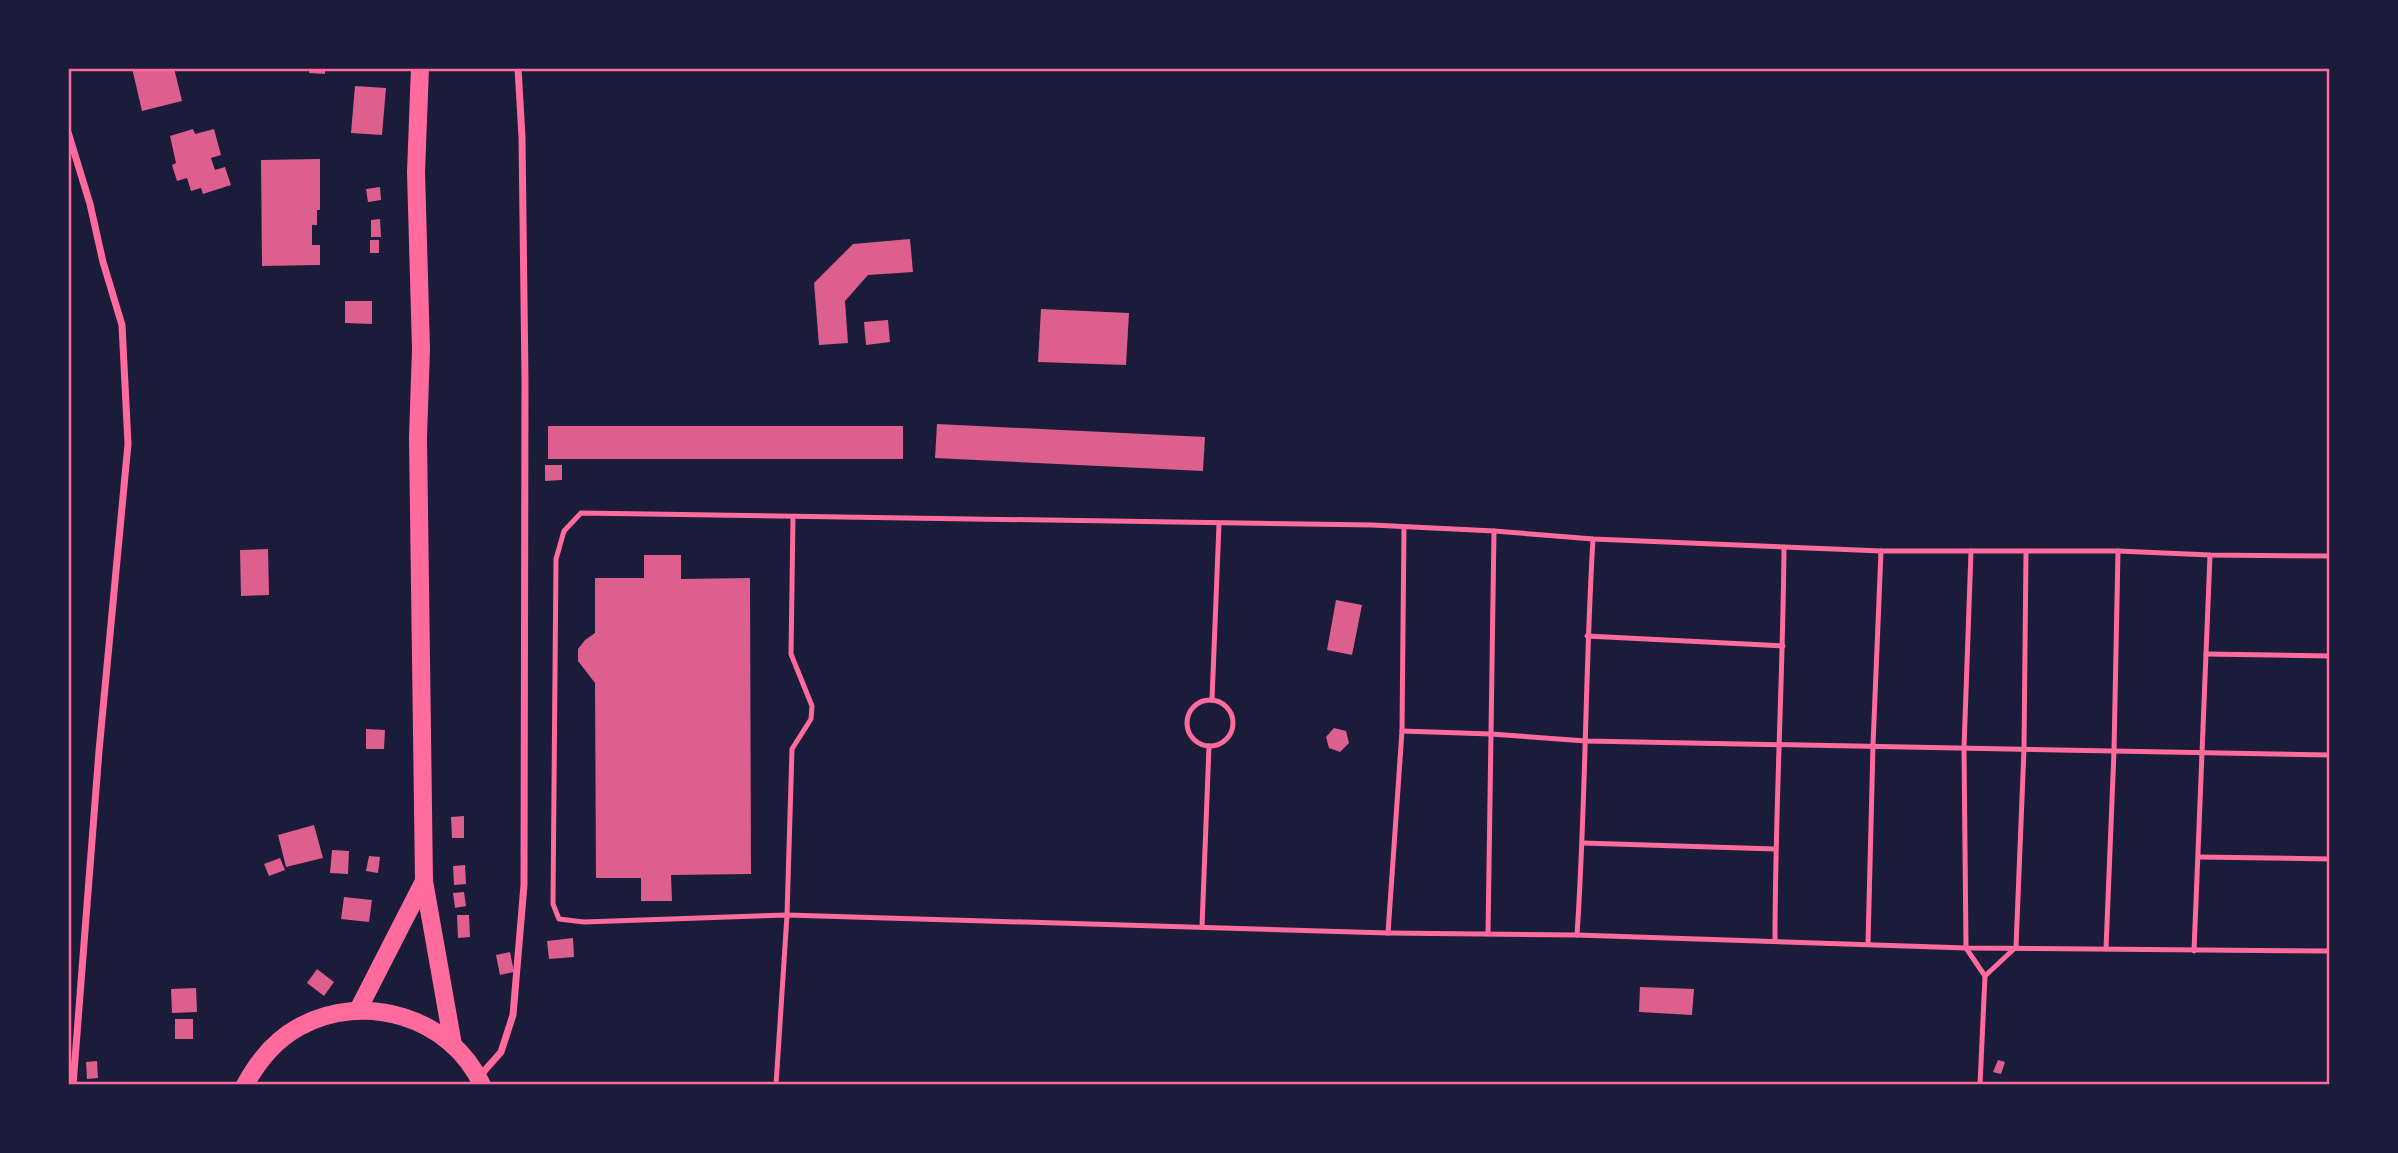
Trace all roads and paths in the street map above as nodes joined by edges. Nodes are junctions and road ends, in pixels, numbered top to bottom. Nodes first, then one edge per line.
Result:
1 (420, 68) edge
2 (518, 68) edge
3 (68, 132) edge
4 (793, 517) junction
5 (1219, 524) junction
6 (1404, 527) junction
7 (1494, 531) junction
8 (1594, 540) junction
9 (1784, 547) junction
10 (1881, 551) junction
11 (1971, 551) junction
12 (2118, 551) junction
13 (2026, 552) junction
14 (2210, 555) junction
15 (2330, 556) edge
16 (1587, 636) junction
17 (1783, 646) junction
18 (2206, 654) junction
19 (2330, 656) edge
20 (1212, 700) junction
21 (1402, 731) junction
22 (1491, 734) junction
23 (1586, 741) junction
24 (1873, 745) junction
25 (1209, 746) junction
26 (1780, 746) junction
27 (1964, 748) junction
28 (2024, 749) junction
29 (2114, 751) junction
30 (2204, 752) junction
31 (2330, 755) edge
32 (1583, 843) junction
33 (1775, 849) junction
34 (2199, 857) junction
35 (2330, 859) edge
36 (424, 881) junction
37 (787, 915) junction
38 (1202, 927) junction
39 (1388, 933) junction
40 (1488, 934) junction
41 (1577, 935) junction
42 (1775, 941) junction
43 (1868, 944) junction
44 (2016, 947) junction
45 (1966, 948) junction
46 (2106, 949) junction
47 (2194, 951) junction
48 (2330, 951) edge
49 (1985, 976) junction
50 (358, 1010) junction
51 (453, 1045) junction
52 (480, 1081) edge
53 (72, 1085) edge
54 (245, 1085) edge
55 (776, 1085) edge
56 (1980, 1085) edge

1 - 36 main road
2 - 52 street
3 - 53 street
4 - 5 lane
4 - 37 lane
4 - 37 lane
5 - 6 lane
5 - 20 lane
6 - 7 lane
6 - 21 lane
7 - 8 lane
7 - 22 lane
8 - 9 lane
8 - 16 lane
9 - 10 lane
9 - 17 lane
10 - 11 lane
10 - 24 lane
11 - 13 lane
11 - 27 lane
12 - 13 lane
12 - 14 lane
12 - 29 lane
13 - 28 lane
14 - 15 lane
14 - 18 lane
16 - 17 lane
16 - 23 lane
17 - 26 lane
18 - 19 lane
18 - 30 lane
20 - 25 lane
20 - 25 lane
21 - 22 lane
21 - 39 lane
22 - 23 lane
22 - 40 lane
23 - 26 lane
23 - 32 lane
24 - 26 lane
24 - 27 lane
24 - 43 lane
25 - 38 lane
26 - 33 lane
27 - 28 lane
27 - 45 lane
28 - 29 lane
28 - 44 lane
29 - 30 lane
29 - 46 lane
30 - 31 lane
30 - 34 lane
32 - 33 lane
32 - 41 lane
33 - 42 lane
34 - 35 lane
34 - 47 lane
36 - 50 main road
36 - 51 main road
37 - 38 lane
37 - 55 lane
38 - 39 lane
39 - 40 lane
40 - 41 lane
41 - 42 lane
42 - 43 lane
43 - 45 lane
44 - 45 lane
44 - 46 lane
44 - 49 lane
45 - 49 lane
46 - 47 lane
47 - 48 lane
49 - 56 lane
50 - 51 main road
50 - 54 main road
51 - 52 main road

